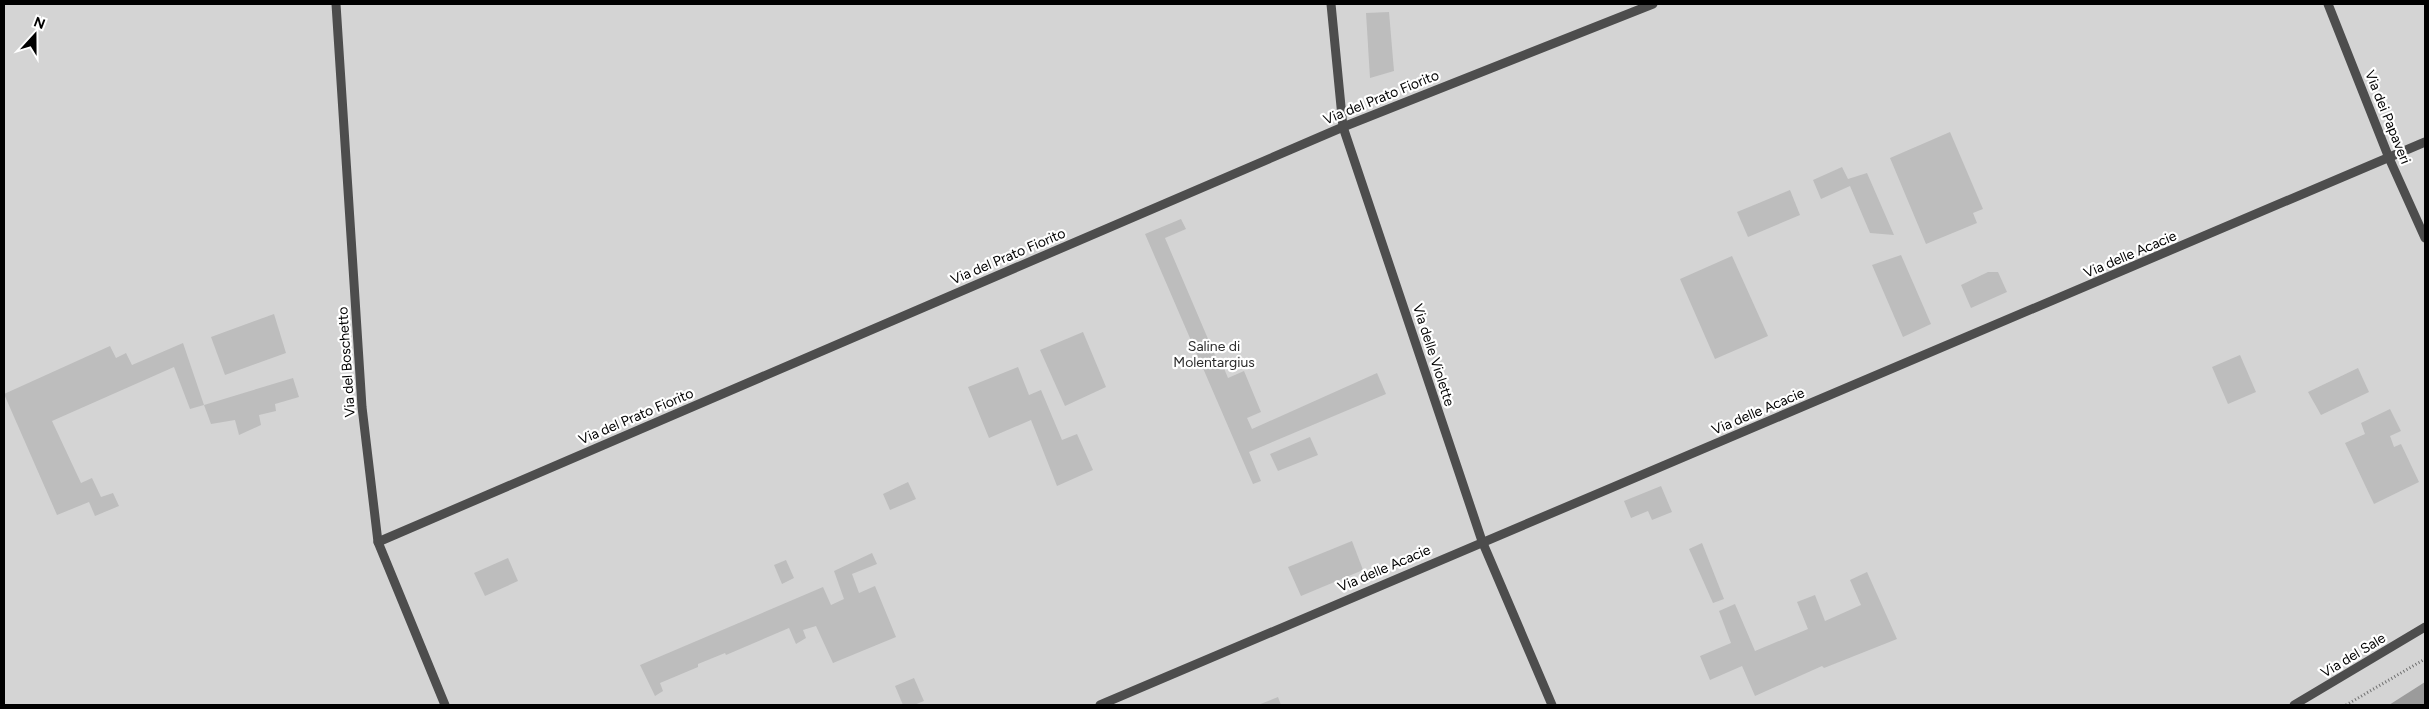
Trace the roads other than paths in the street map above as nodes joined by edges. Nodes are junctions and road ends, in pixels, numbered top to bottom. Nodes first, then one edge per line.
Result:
1 (336, 4) edge
2 (1331, 4) edge
3 (1653, 4) edge
4 (2328, 4) edge
5 (1344, 127) junction
6 (2425, 142) edge
7 (2388, 158) junction
8 (2425, 238) edge
9 (1482, 541) junction
10 (378, 542) junction
11 (2425, 627) edge
12 (445, 705) edge
13 (1100, 705) edge
14 (1552, 705) edge
15 (2294, 705) edge

1 - 10 street, Via del Boschetto
2 - 5 street, Via delle Violette
3 - 5 street, Via del Prato Fiorito
4 - 7 street, Via dei Papaveri
5 - 9 street, Via delle Violette
5 - 10 street, Via del Prato Fiorito
6 - 7 street, Via delle Acacie
7 - 8 street, Via dei Papaveri
7 - 9 street, Via delle Acacie
9 - 13 street, Via delle Acacie
9 - 14 street, Via delle Violette
10 - 12 street, Via del Boschetto
11 - 15 street, Via del Sale

